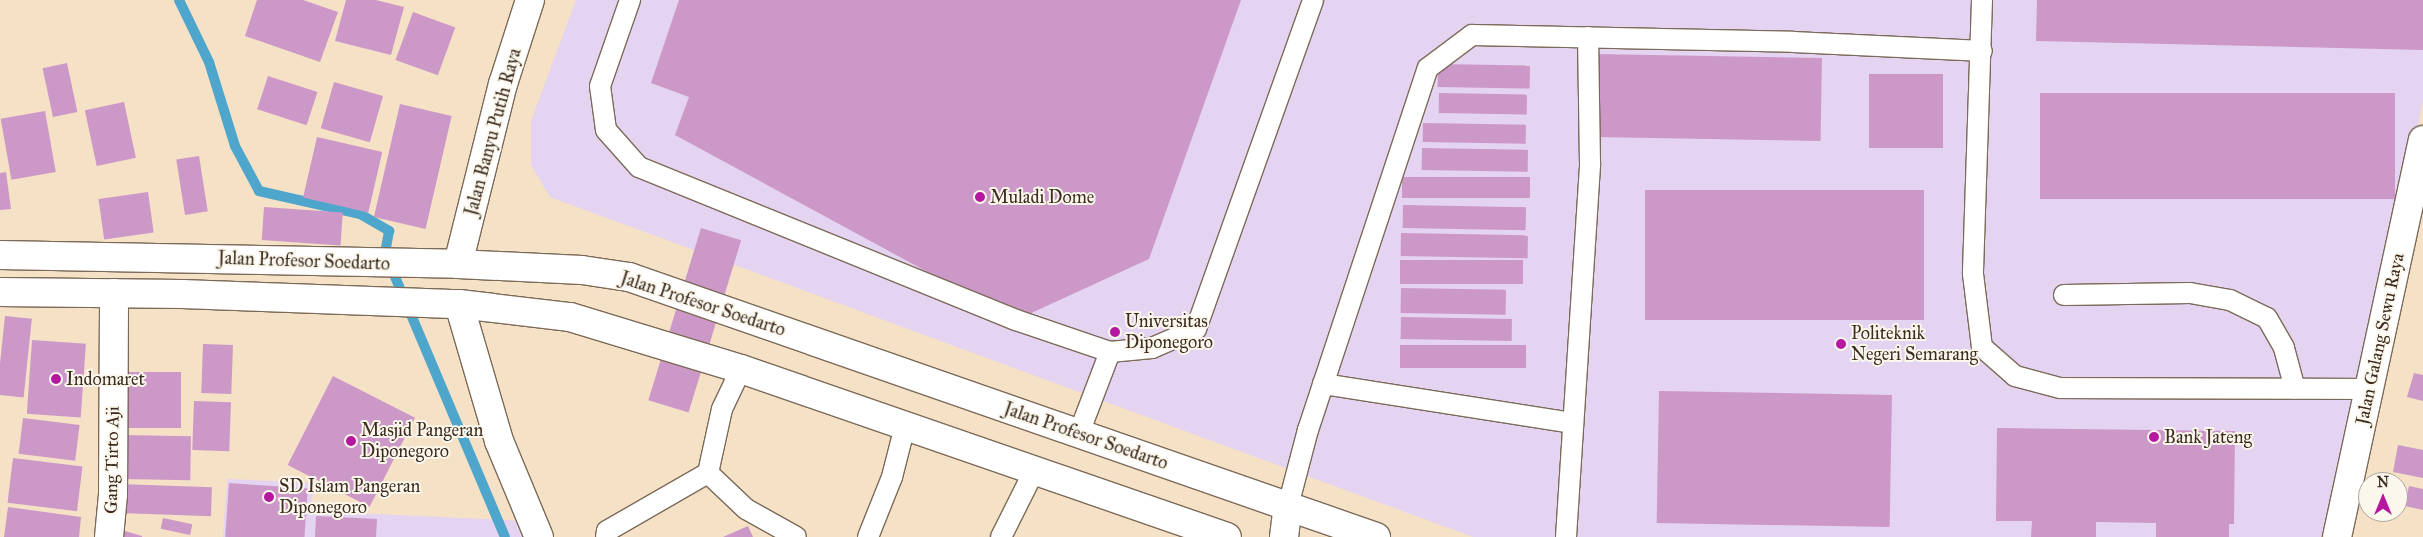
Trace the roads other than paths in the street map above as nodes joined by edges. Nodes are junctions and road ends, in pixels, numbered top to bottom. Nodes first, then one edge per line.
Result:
1 (530, 0) edge
2 (630, 0) edge
3 (1314, 0) edge
4 (1982, 0) edge
5 (1588, 38) junction
6 (1982, 51) junction
7 (2423, 140) edge
8 (0, 255) edge
9 (458, 264) junction
10 (0, 292) edge
11 (114, 293) junction
12 (2064, 294) dead end
13 (459, 304) junction
14 (1110, 352) junction
15 (741, 369) junction
16 (1323, 384) junction
17 (2295, 389) junction
18 (2370, 389) junction
19 (1573, 423) junction
20 (905, 426) junction
21 (1079, 433) junction
22 (1034, 471) junction
23 (708, 473) junction
24 (1288, 506) junction
25 (109, 537) edge
26 (539, 537) edge
27 (606, 537) edge
28 (796, 537) edge
29 (868, 537) edge
30 (1000, 537) edge
31 (1227, 537) edge
32 (1284, 537) edge
33 (1376, 537) edge
34 (1566, 537) edge
35 (2337, 537) edge

1 - 9 main road, Jalan Banyu Putih Raya
2 - 14 lane
3 - 14 lane
4 - 6 lane
5 - 6 lane
5 - 16 lane
5 - 19 lane
6 - 17 lane
7 - 18 main road, Jalan Galang Sewu Raya
8 - 9 main road, Jalan Profesor Soedarto
9 - 21 main road, Jalan Profesor Soedarto
10 - 11 main road
11 - 13 main road
11 - 25 main road, Gang Tirto Aji
12 - 17 lane
13 - 15 main road
13 - 26 main road
14 - 21 lane
15 - 20 main road
15 - 23 lane
16 - 19 lane
16 - 24 lane
17 - 18 lane
18 - 35 main road, Jalan Galang Sewu Raya
19 - 34 lane
20 - 22 main road
20 - 29 lane
21 - 24 main road, Jalan Profesor Soedarto
22 - 30 lane
22 - 31 main road
23 - 27 lane
23 - 28 lane
24 - 32 main road
24 - 33 main road, Jalan Profesor Soedarto

